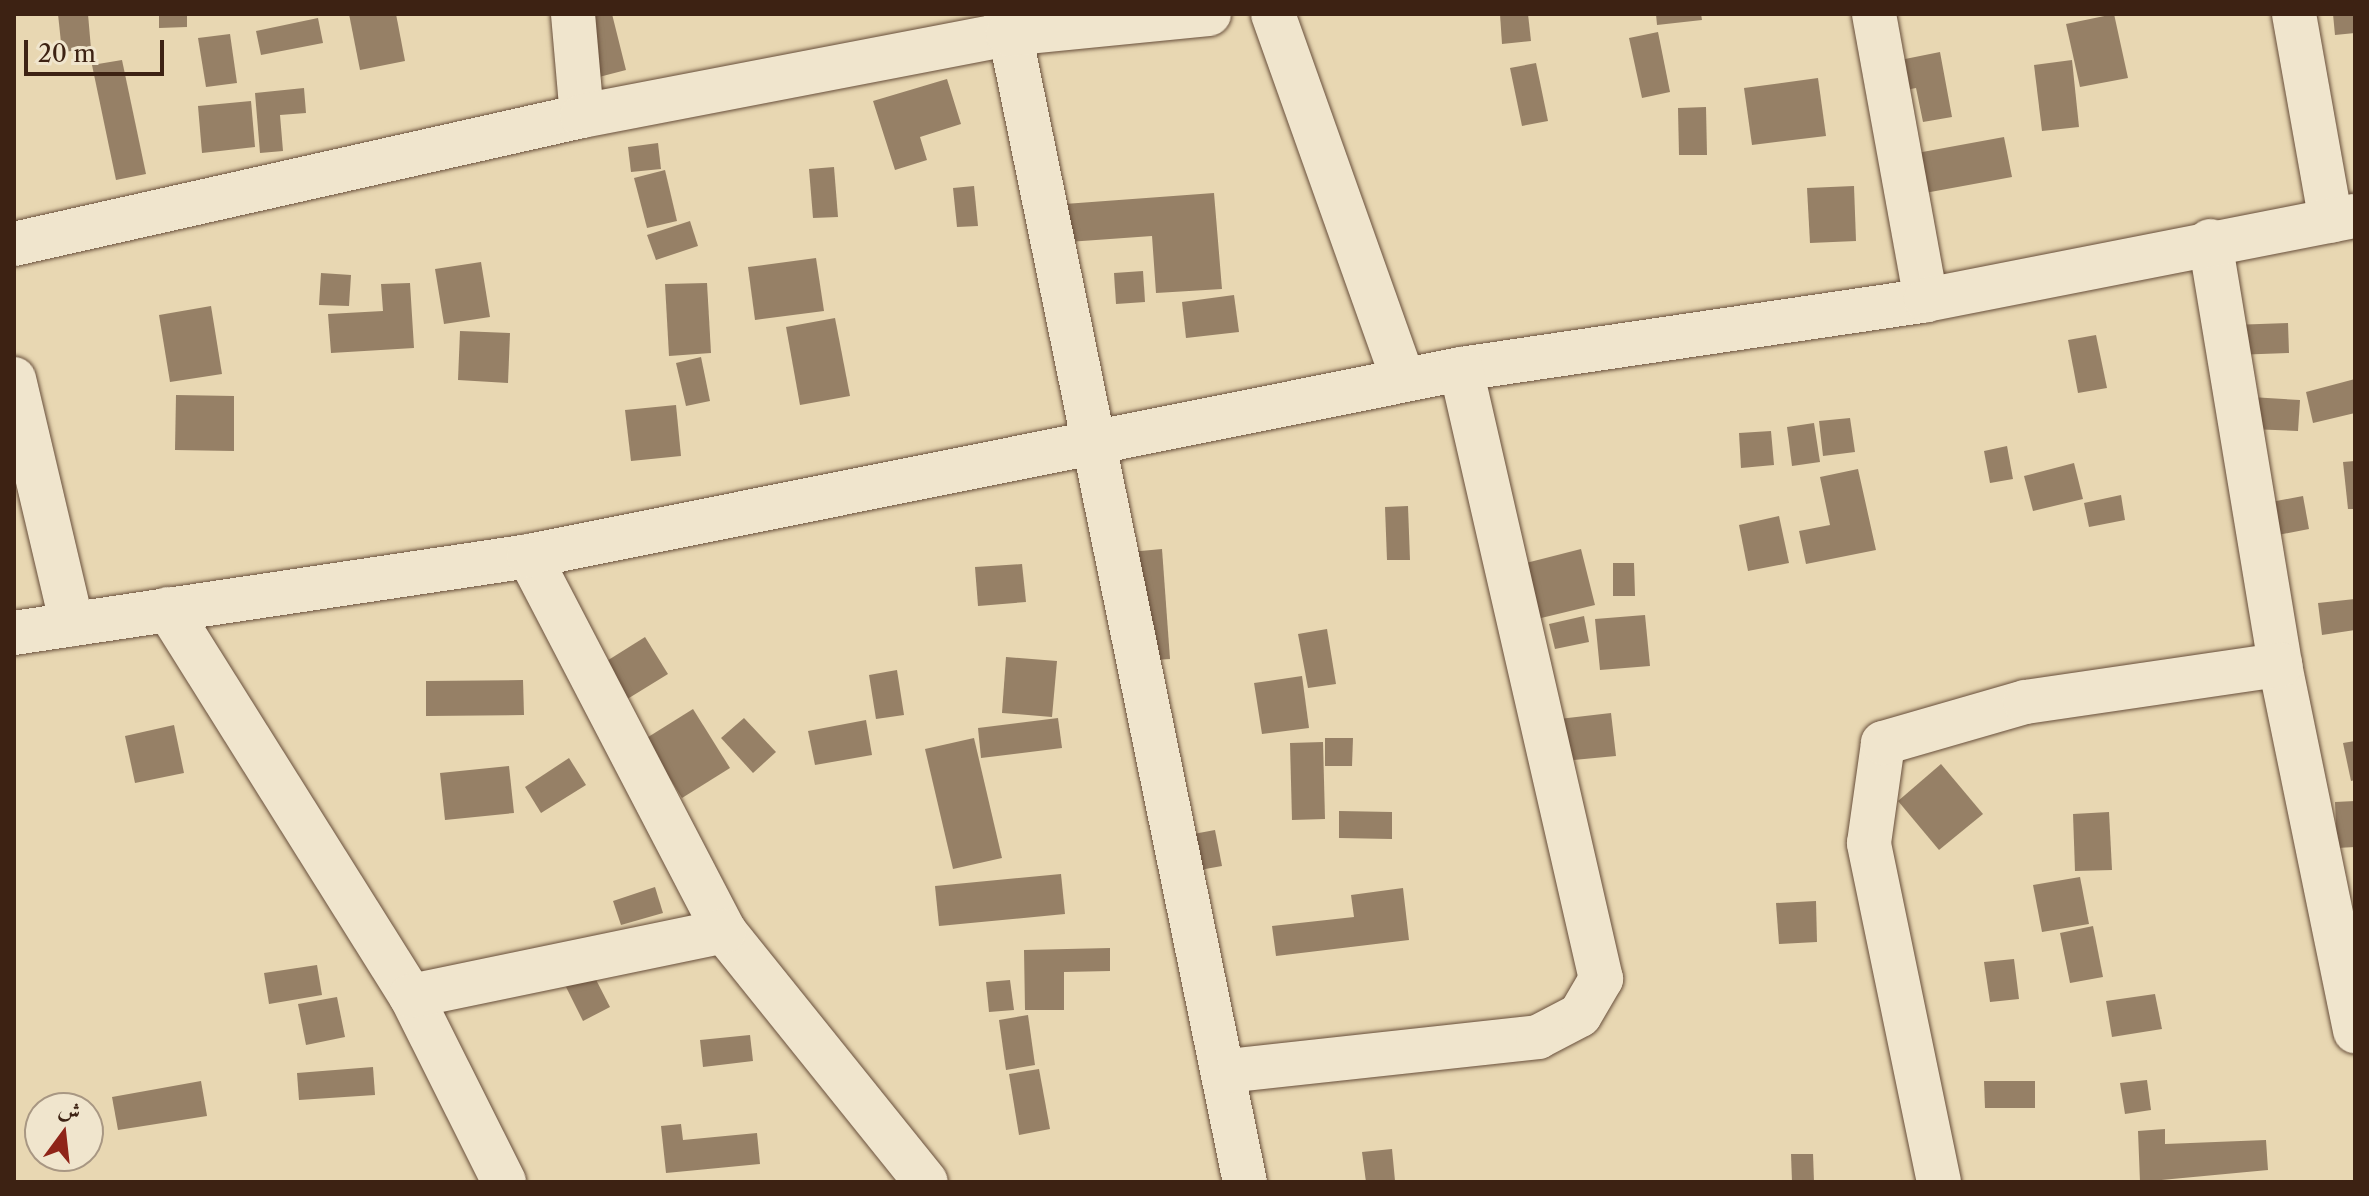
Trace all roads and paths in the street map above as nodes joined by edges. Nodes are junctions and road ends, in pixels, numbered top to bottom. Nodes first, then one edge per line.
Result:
1 (573, 14) edge
2 (1209, 14) edge
3 (1273, 14) edge
4 (1874, 14) edge
5 (2294, 14) edge
6 (1007, 24) edge
7 (582, 116) junction
8 (2343, 218) edge
9 (2210, 241) junction
10 (14, 244) edge
11 (1926, 300) junction
12 (1461, 369) junction
13 (14, 379) edge
14 (1403, 380) junction
15 (1097, 440) junction
16 (529, 556) junction
17 (168, 609) junction
18 (72, 624) junction
19 (14, 633) edge
20 (2280, 665) junction
21 (2345, 911) edge
22 (724, 931) junction
23 (411, 996) junction
24 (2355, 1031) edge
25 (1227, 1071) junction
26 (504, 1182) edge
27 (926, 1182) edge
28 (1245, 1182) edge
29 (1939, 1182) edge

1 - 7 street
2 - 6 street
3 - 14 street
4 - 11 street
5 - 8 street
6 - 7 street
6 - 15 street
7 - 10 street
8 - 9 street
9 - 11 street
9 - 20 street
11 - 12 street
12 - 14 street
12 - 25 street
13 - 18 street
14 - 15 street
15 - 16 street
15 - 25 street
16 - 17 street
16 - 22 street
17 - 18 street
17 - 23 street
18 - 19 street
20 - 21 street
20 - 29 street
21 - 24 street
22 - 23 street
22 - 27 street
23 - 26 street
25 - 28 street

